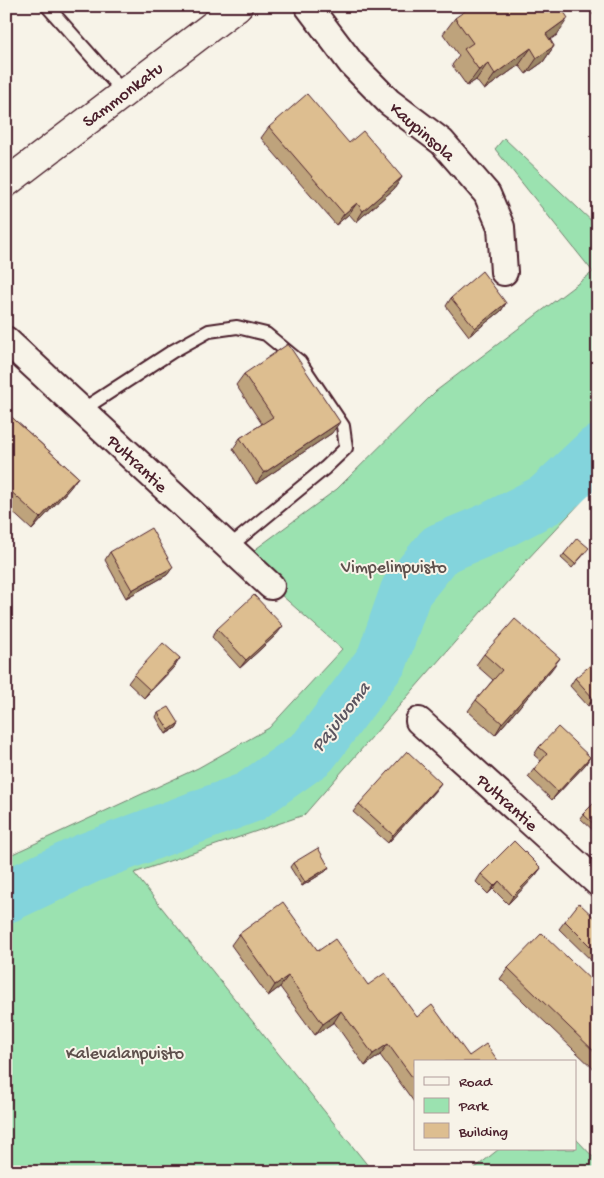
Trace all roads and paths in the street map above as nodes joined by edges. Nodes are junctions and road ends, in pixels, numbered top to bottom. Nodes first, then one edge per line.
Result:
1 (47, 6) edge
2 (238, 6) edge
3 (308, 6) edge
4 (124, 93) junction
5 (6, 183) edge
6 (504, 272) dead end
7 (6, 340) edge
8 (82, 410) junction
9 (229, 546) junction
10 (271, 586) dead end
11 (419, 721) dead end
12 (598, 883) edge

1 - 4 lane
2 - 4 main road, Sammonkatu
3 - 6 street, Kaupinsola
4 - 5 main road, Sammonkatu
7 - 8 street, Pultrantie
8 - 9 street, Pultrantie
8 - 9 lane
9 - 10 street, Pultrantie
11 - 12 street, Pultrantie

